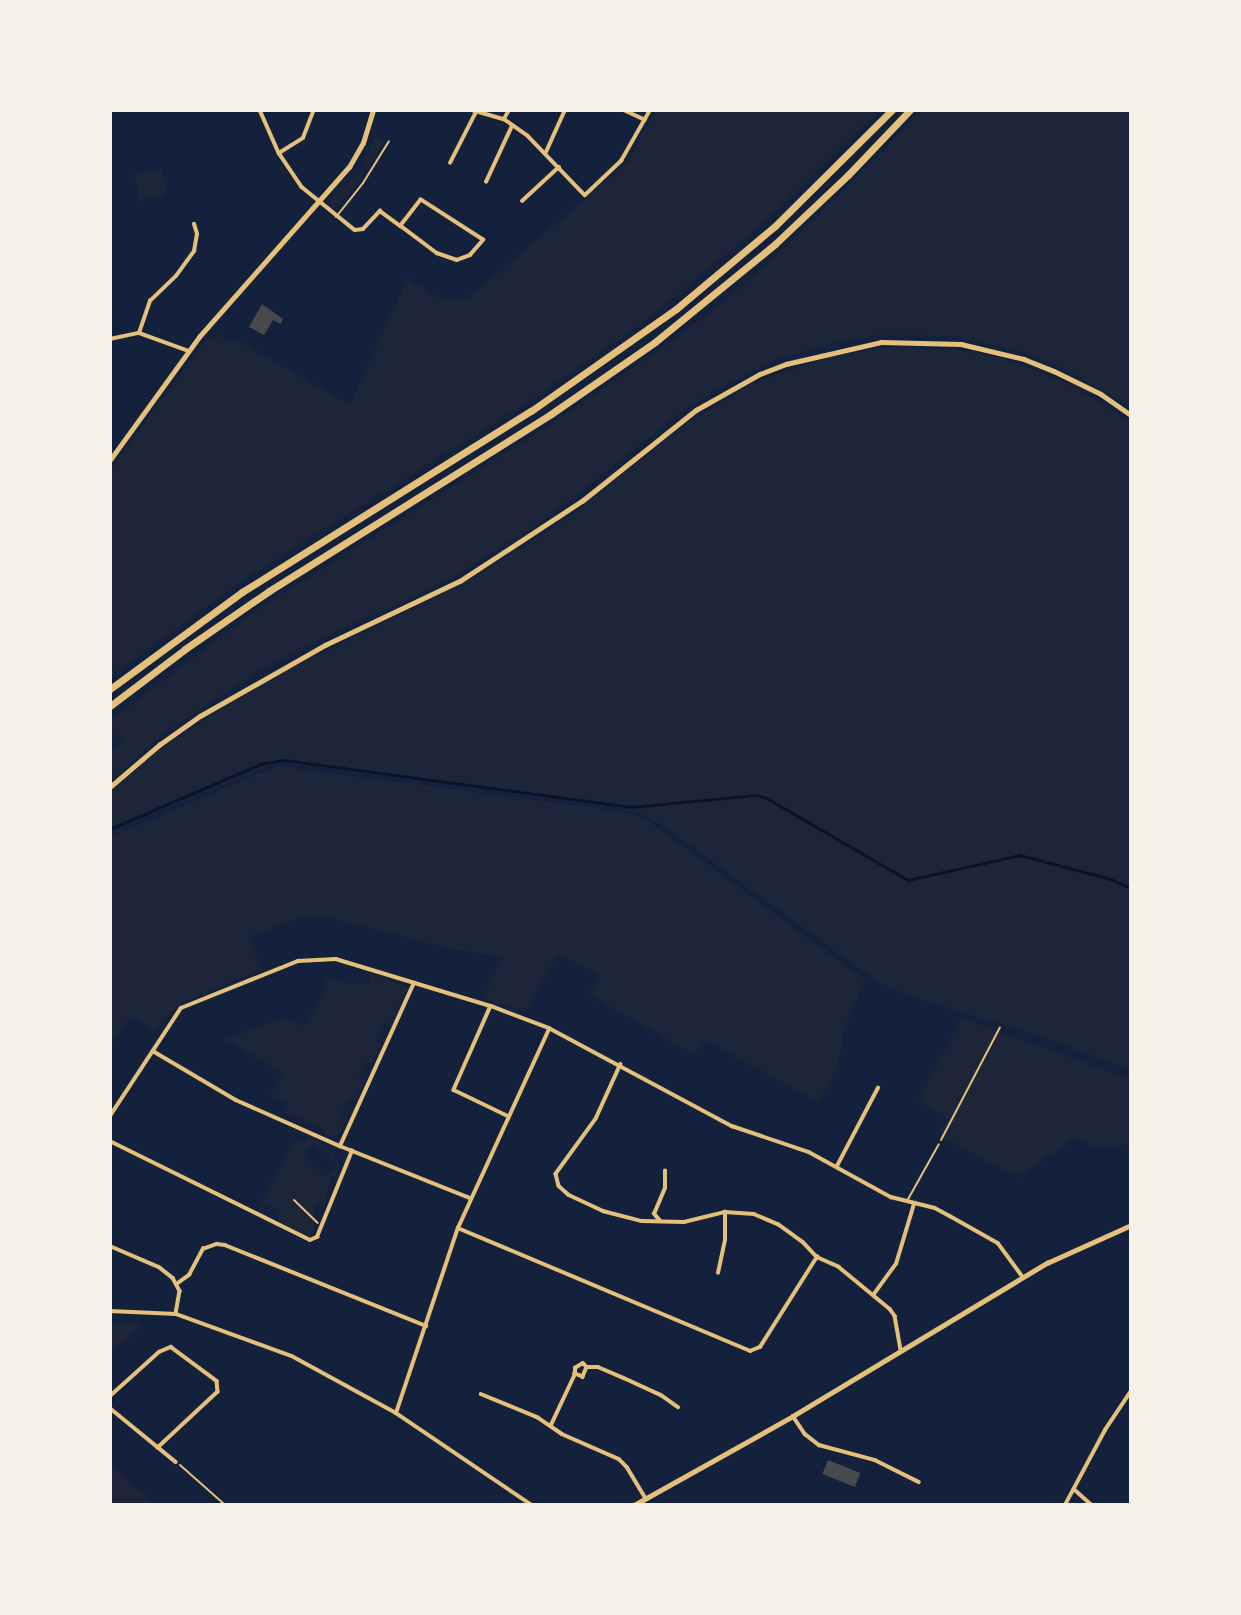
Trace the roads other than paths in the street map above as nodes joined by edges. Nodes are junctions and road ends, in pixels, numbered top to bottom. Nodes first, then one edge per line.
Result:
1 (260, 110) edge
2 (314, 110) edge
3 (373, 110) edge
4 (509, 110) edge
5 (565, 110) edge
6 (624, 110) edge
7 (650, 110) edge
8 (892, 110) edge
9 (910, 110) edge
10 (474, 111) edge
11 (504, 119) junction
12 (645, 120) junction
13 (512, 125) junction
14 (388, 141) dead end
15 (545, 152) junction
16 (279, 153) junction
17 (450, 163) dead end
18 (559, 167) junction
19 (486, 182) dead end
20 (522, 201) dead end
21 (319, 202) junction
22 (336, 217) junction
23 (194, 224) dead end
24 (401, 226) junction
25 (139, 333) junction
26 (110, 338) edge
27 (189, 351) junction
28 (1131, 415) edge
29 (110, 460) edge
30 (110, 689) edge
31 (110, 706) edge
32 (110, 787) edge
33 (414, 983) junction
34 (491, 1006) junction
35 (549, 1028) junction
36 (153, 1051) junction
37 (621, 1064) junction
38 (878, 1088) dead end
39 (110, 1116) edge
40 (508, 1116) junction
41 (110, 1141) edge
42 (939, 1144) road end
43 (340, 1146) junction
44 (352, 1150) junction
45 (836, 1166) junction
46 (665, 1171) dead end
47 (470, 1198) junction
48 (906, 1202) junction
49 (914, 1204) junction
50 (725, 1212) junction
51 (662, 1222) junction
52 (1131, 1226) edge
53 (458, 1228) junction
54 (110, 1246) edge
55 (817, 1257) junction
56 (718, 1273) dead end
57 (1023, 1277) junction
58 (178, 1283) junction
59 (873, 1294) junction
60 (110, 1311) edge
61 (176, 1314) junction
62 (426, 1326) junction
63 (901, 1349) junction
64 (587, 1367) junction
65 (575, 1374) junction
66 (1131, 1391) edge
67 (481, 1395) dead end
68 (110, 1396) edge
69 (110, 1408) edge
70 (678, 1408) dead end
71 (396, 1413) junction
72 (793, 1416) junction
73 (551, 1424) junction
74 (158, 1448) junction
75 (176, 1462) road end
76 (919, 1482) dead end
77 (1074, 1489) junction
78 (646, 1499) junction
79 (532, 1505) edge
80 (634, 1505) edge
81 (1065, 1505) edge
82 (1092, 1505) edge

1 - 16 street
2 - 16 street
3 - 21 street
4 - 11 street
5 - 15 street
6 - 12 street
7 - 12 street
8 - 30 highway
9 - 31 highway
10 - 11 street
10 - 17 street
11 - 13 street
12 - 18 street
13 - 15 street
13 - 19 street
14 - 22 lane
15 - 18 street
16 - 21 street
18 - 20 street
21 - 22 street
21 - 27 street
22 - 24 street
23 - 25 street
24 - 24 street
25 - 26 street
25 - 27 street
27 - 29 street
28 - 32 street
33 - 34 street
33 - 36 street
33 - 43 street
34 - 35 street
34 - 40 street
35 - 37 street
35 - 40 street
36 - 39 street
36 - 43 street
37 - 45 street
37 - 51 street
38 - 45 street
40 - 47 street
41 - 44 street
42 - 48 lane
43 - 44 street
44 - 47 street
45 - 48 street
46 - 51 street
47 - 53 street
48 - 49 street
49 - 57 street
49 - 59 street
50 - 51 street
50 - 55 street
50 - 56 street
52 - 57 street
53 - 55 street
53 - 62 street
54 - 58 street
55 - 59 street
57 - 63 street
58 - 61 street
58 - 62 street
59 - 63 street
60 - 61 street
61 - 71 street
62 - 71 street
63 - 72 street
64 - 65 street
64 - 65 street
64 - 70 street
65 - 73 street
66 - 77 street
67 - 73 street
68 - 74 street
69 - 74 street
71 - 79 street
72 - 76 street
72 - 78 street
73 - 78 street
74 - 75 street
77 - 81 street
77 - 82 street
78 - 80 street

